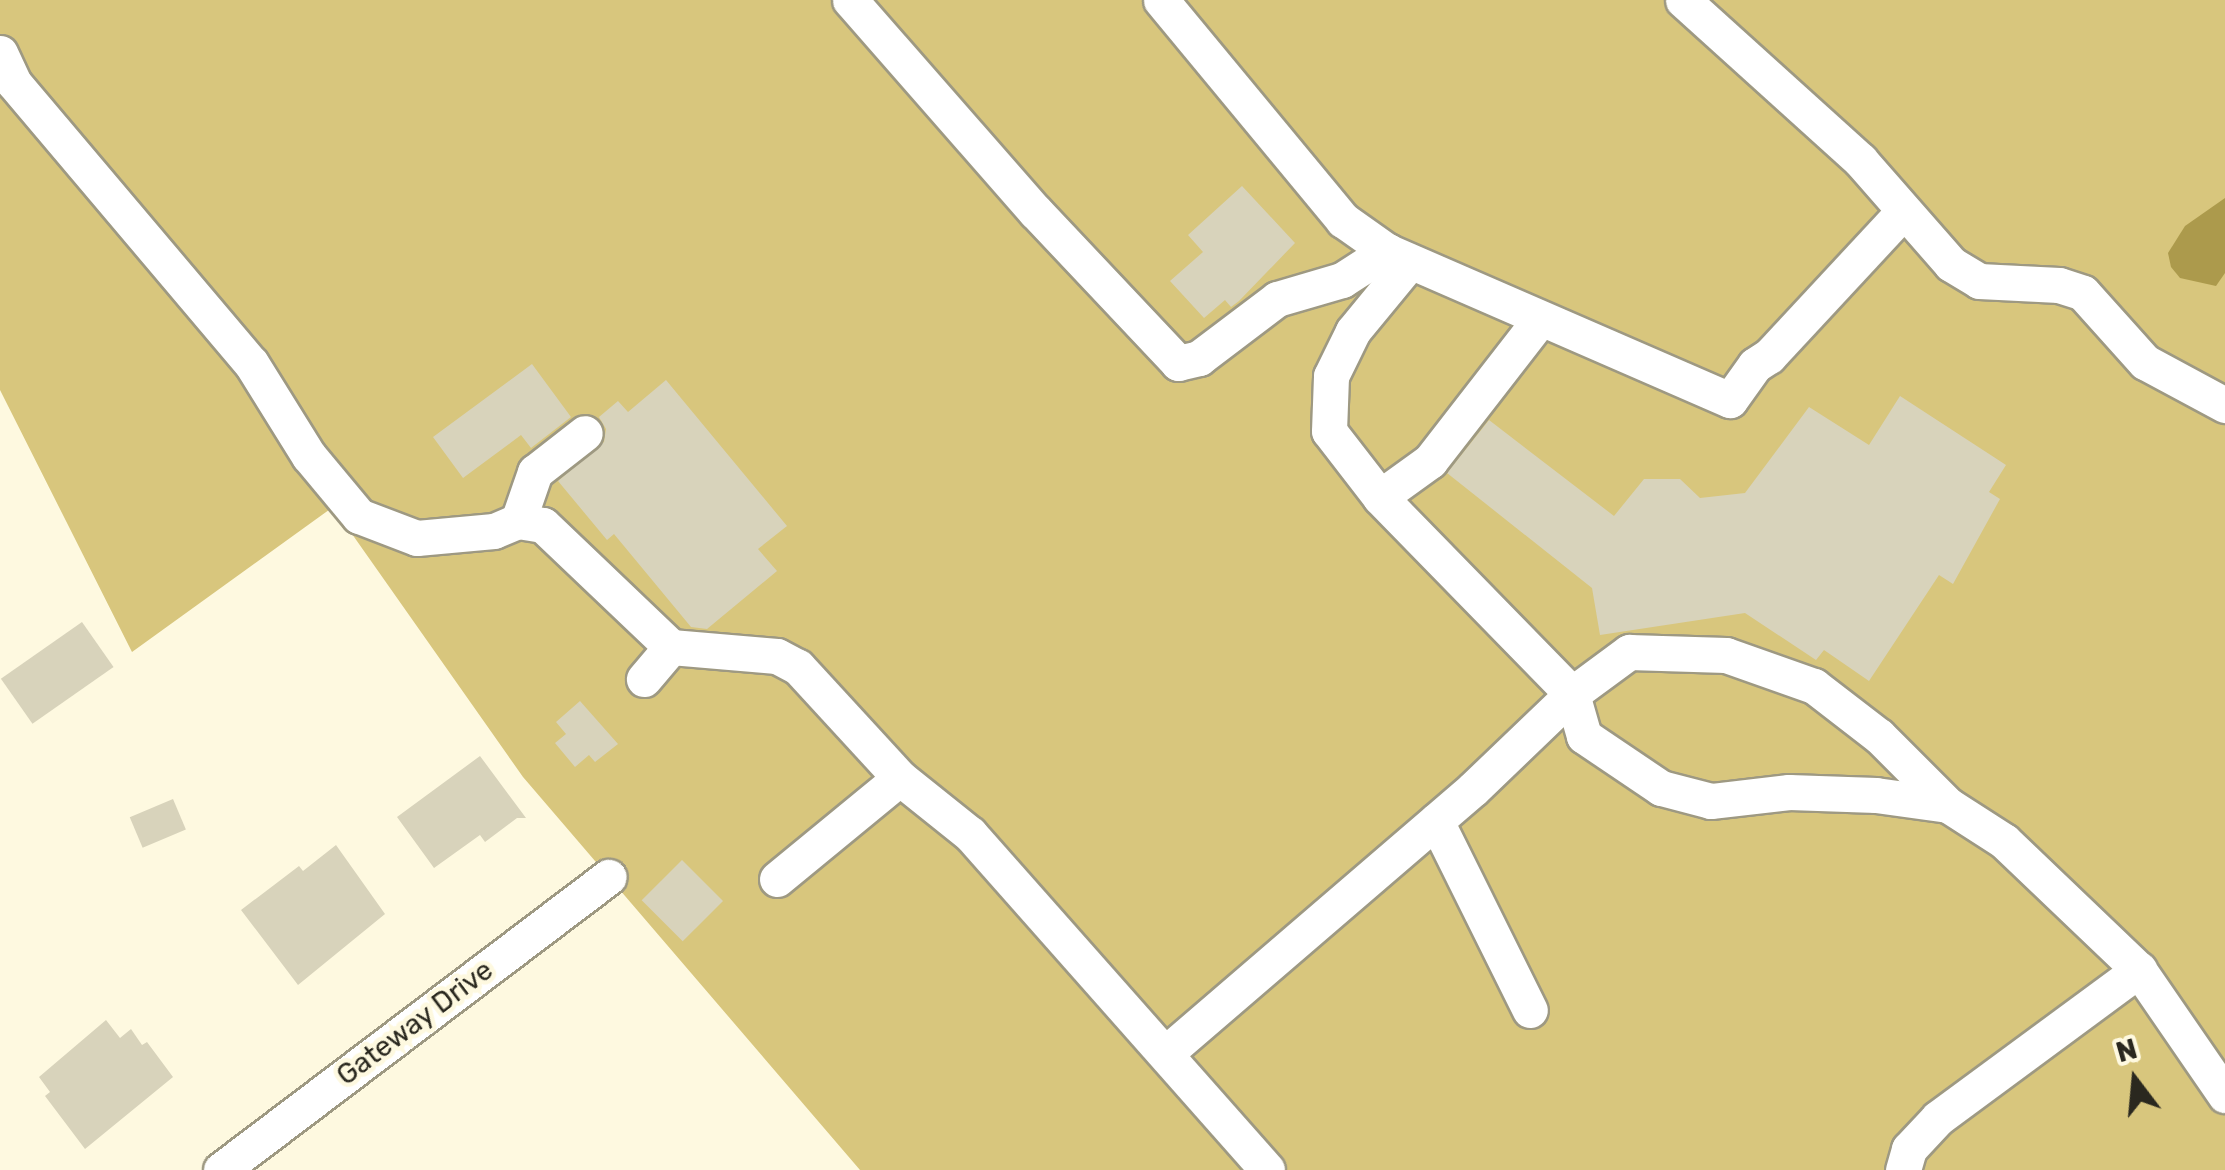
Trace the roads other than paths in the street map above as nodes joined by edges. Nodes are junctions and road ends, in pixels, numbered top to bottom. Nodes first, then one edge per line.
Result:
1 (850, 0) edge
2 (1161, 0) edge
3 (1683, 0) edge
4 (0, 53) edge
5 (1903, 212) junction
6 (1397, 257) junction
7 (1540, 319) junction
8 (2225, 406) edge
9 (585, 433) dead end
10 (1380, 497) junction
11 (518, 521) junction
12 (672, 646) junction
13 (644, 679) dead end
14 (1572, 694) junction
15 (900, 778) junction
16 (1948, 805) junction
17 (1436, 821) junction
18 (609, 877) dead end
19 (777, 880) dead end
20 (2140, 970) junction
21 (1530, 1010) dead end
22 (1166, 1053) junction
23 (2225, 1095) edge
24 (221, 1170) edge
25 (1267, 1170) edge
26 (1903, 1170) edge

1 - 6 street
2 - 6 street
3 - 5 street
4 - 11 street
5 - 7 street
5 - 8 street
6 - 7 street
6 - 10 street
7 - 10 street
9 - 11 street
10 - 14 street
11 - 12 street
12 - 13 street
12 - 15 street
14 - 16 street
14 - 16 street
14 - 17 street
15 - 19 street
15 - 22 street
16 - 20 street
17 - 21 street
17 - 22 street
18 - 24 street, Gateway Drive
20 - 23 street
20 - 26 street
22 - 25 street

